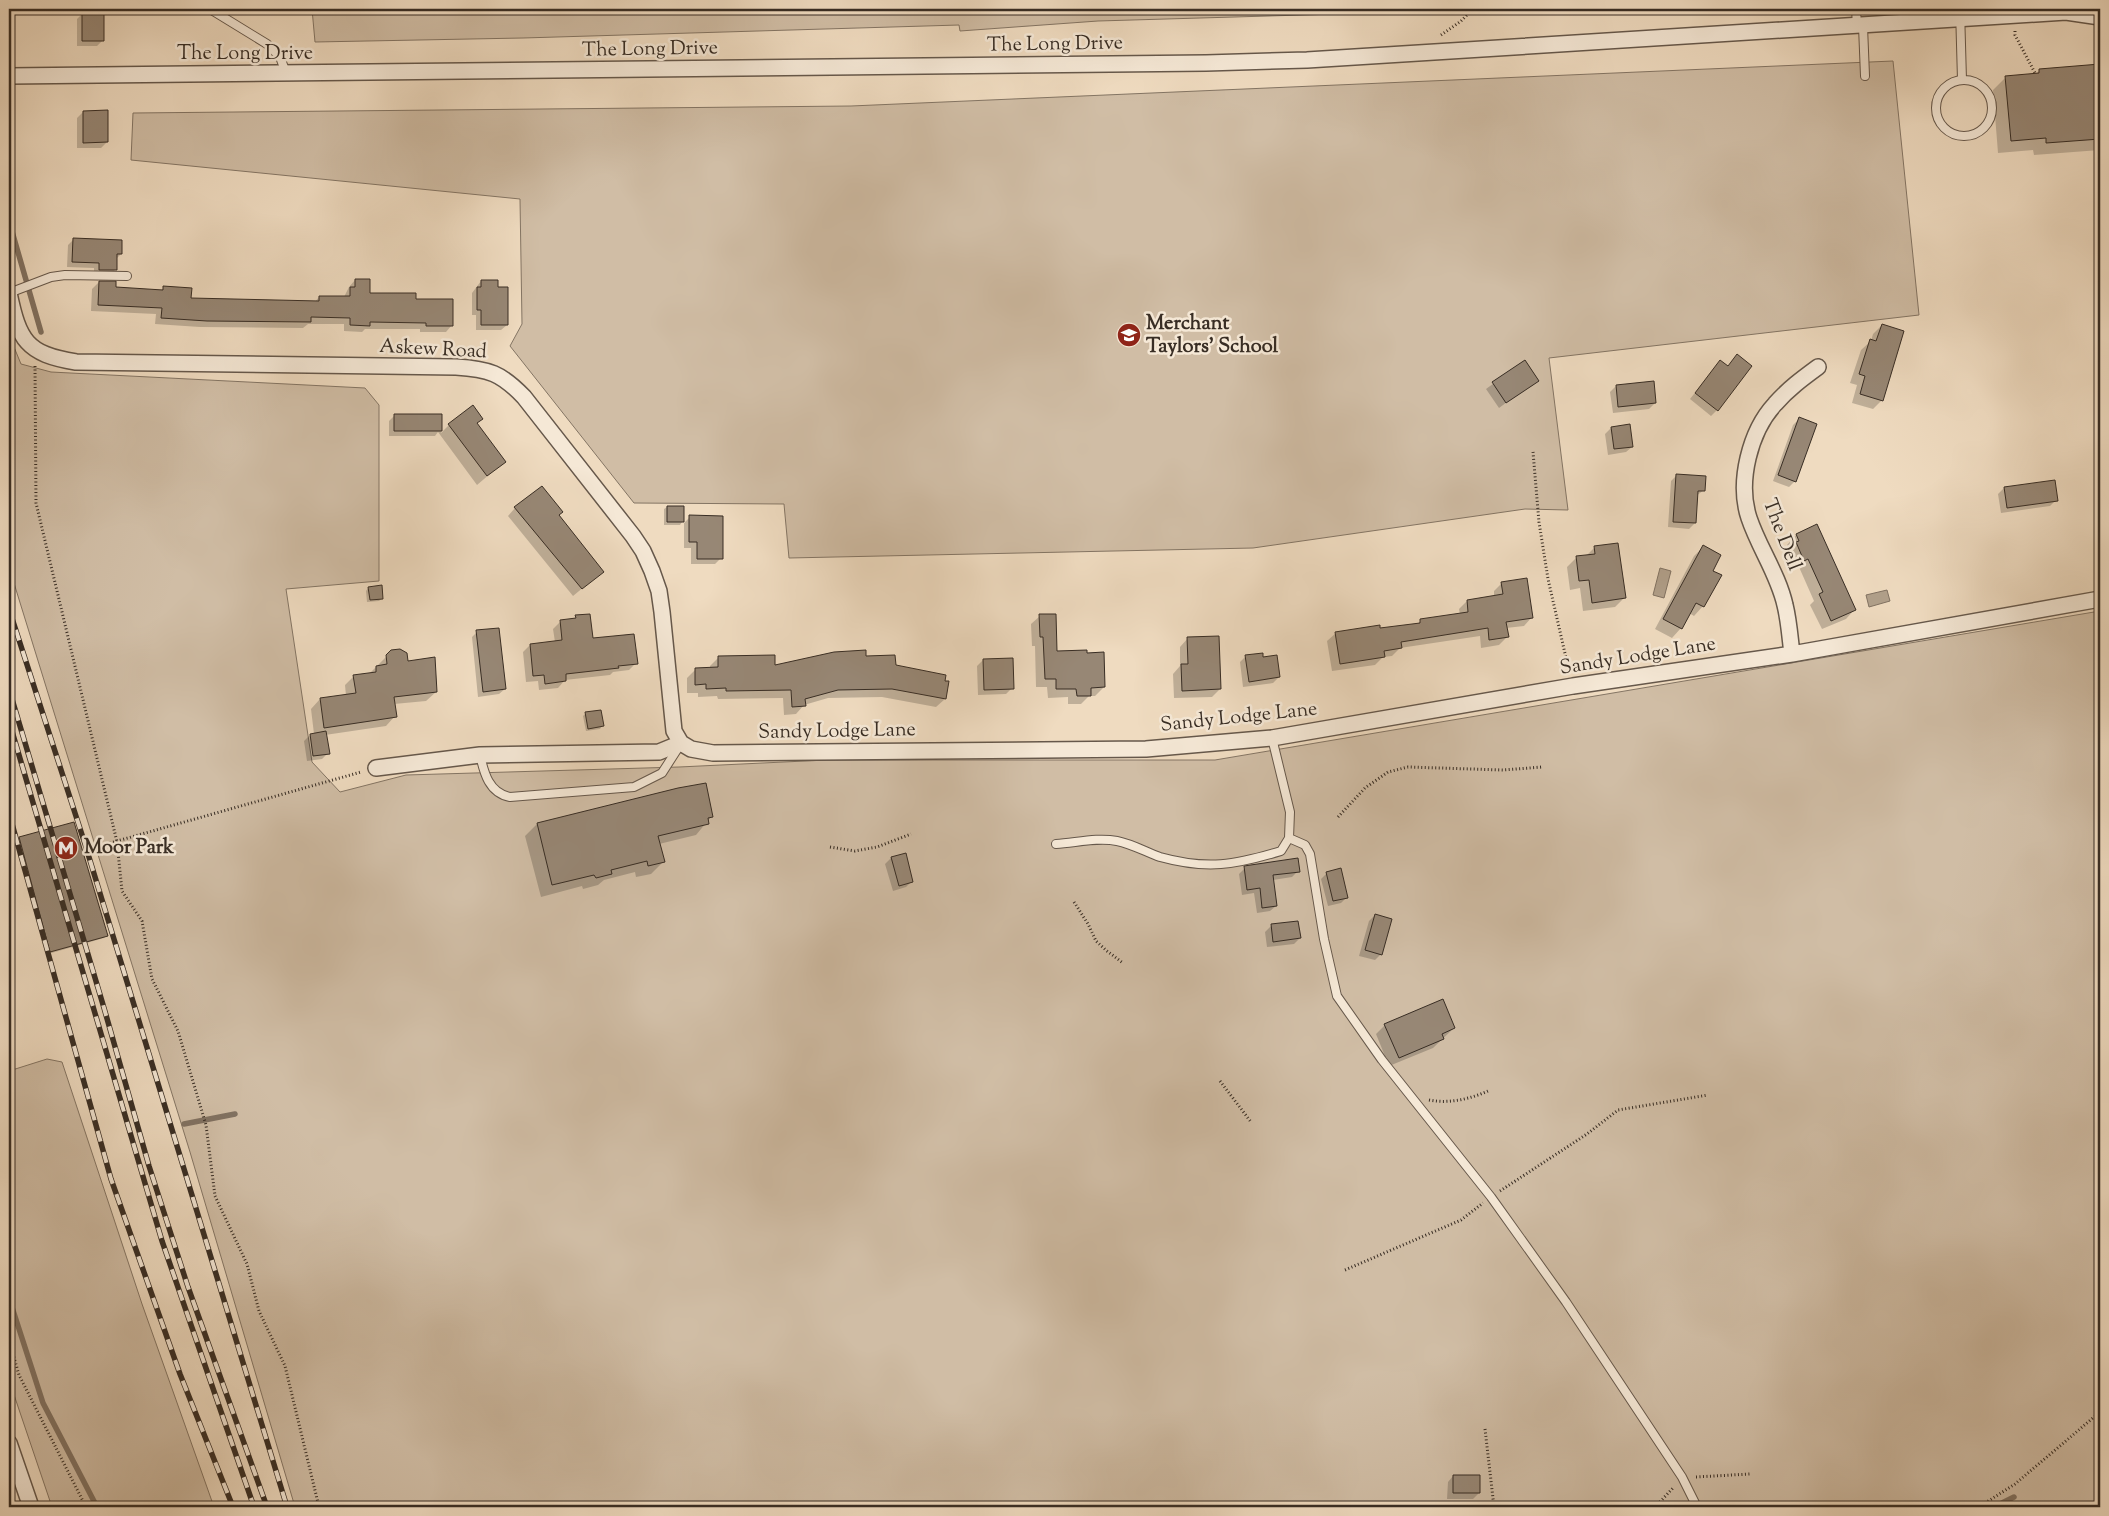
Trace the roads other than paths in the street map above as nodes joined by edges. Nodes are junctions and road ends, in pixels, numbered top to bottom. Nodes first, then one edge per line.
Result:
1 (210, 9) edge
2 (1856, 9) edge
3 (2051, 11) edge
4 (1960, 14) edge
5 (2100, 17) edge
6 (1860, 26) junction
7 (287, 74) junction
8 (9, 76) edge
9 (1865, 76) dead end
10 (1962, 80) junction
11 (127, 276) dead end
12 (9, 293) edge
13 (1818, 367) dead end
14 (2100, 599) edge
15 (1792, 654) junction
16 (1272, 738) junction
17 (681, 744) junction
18 (480, 755) junction
19 (372, 769) road end
20 (1289, 838) junction
21 (1056, 844) dead end
22 (9, 1443) edge
23 (31, 1507) edge
24 (1697, 1507) edge

1 - 7 lane
2 - 6 lane
3 - 4 street, The Long Drive
3 - 5 street, The Long Drive
4 - 6 street, The Long Drive
4 - 10 lane
6 - 7 street, The Long Drive
6 - 9 lane
7 - 8 street, The Long Drive
10 - 10 lane
11 - 12 lane
12 - 17 street, Askew Road
13 - 15 street, The Dell
14 - 15 street, Sandy Lodge Lane
15 - 16 street, Sandy Lodge Lane
16 - 17 street, Sandy Lodge Lane
16 - 20 lane
17 - 18 street
17 - 18 lane
18 - 19 street
20 - 21 lane
20 - 24 lane
22 - 23 street

